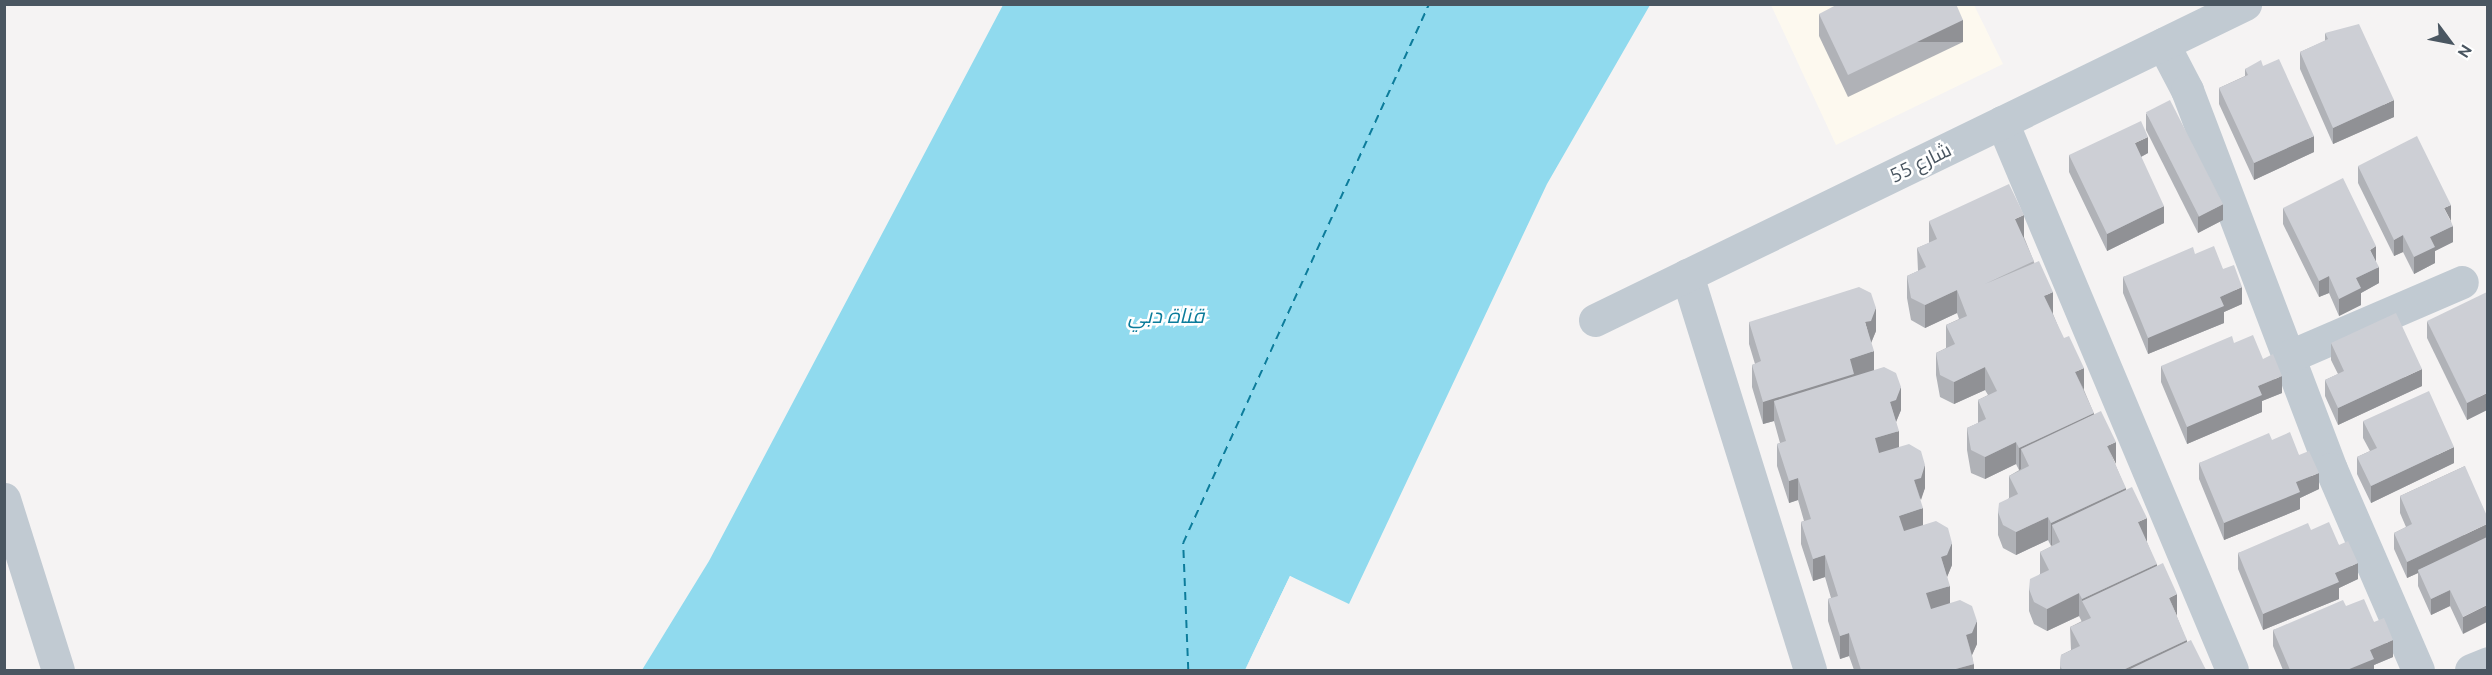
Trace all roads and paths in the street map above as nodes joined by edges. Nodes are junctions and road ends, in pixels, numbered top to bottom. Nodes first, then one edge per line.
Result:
1 (2245, 4) edge
2 (2163, 44) junction
3 (2002, 122) junction
4 (1687, 275) junction
5 (2462, 282) dead end
6 (1596, 320) dead end
7 (2290, 356) junction
8 (4, 499) edge
9 (2487, 663) edge
10 (58, 670) edge
11 (1810, 670) edge
12 (2232, 670) edge
13 (2418, 670) edge
14 (2471, 670) edge

1 - 2 street, شارع 55
2 - 3 street, شارع 55
2 - 7 street
3 - 4 street, شارع 55
3 - 12 street
4 - 6 street, شارع 55
4 - 11 street
5 - 7 street
7 - 13 street
8 - 10 street
9 - 14 street

